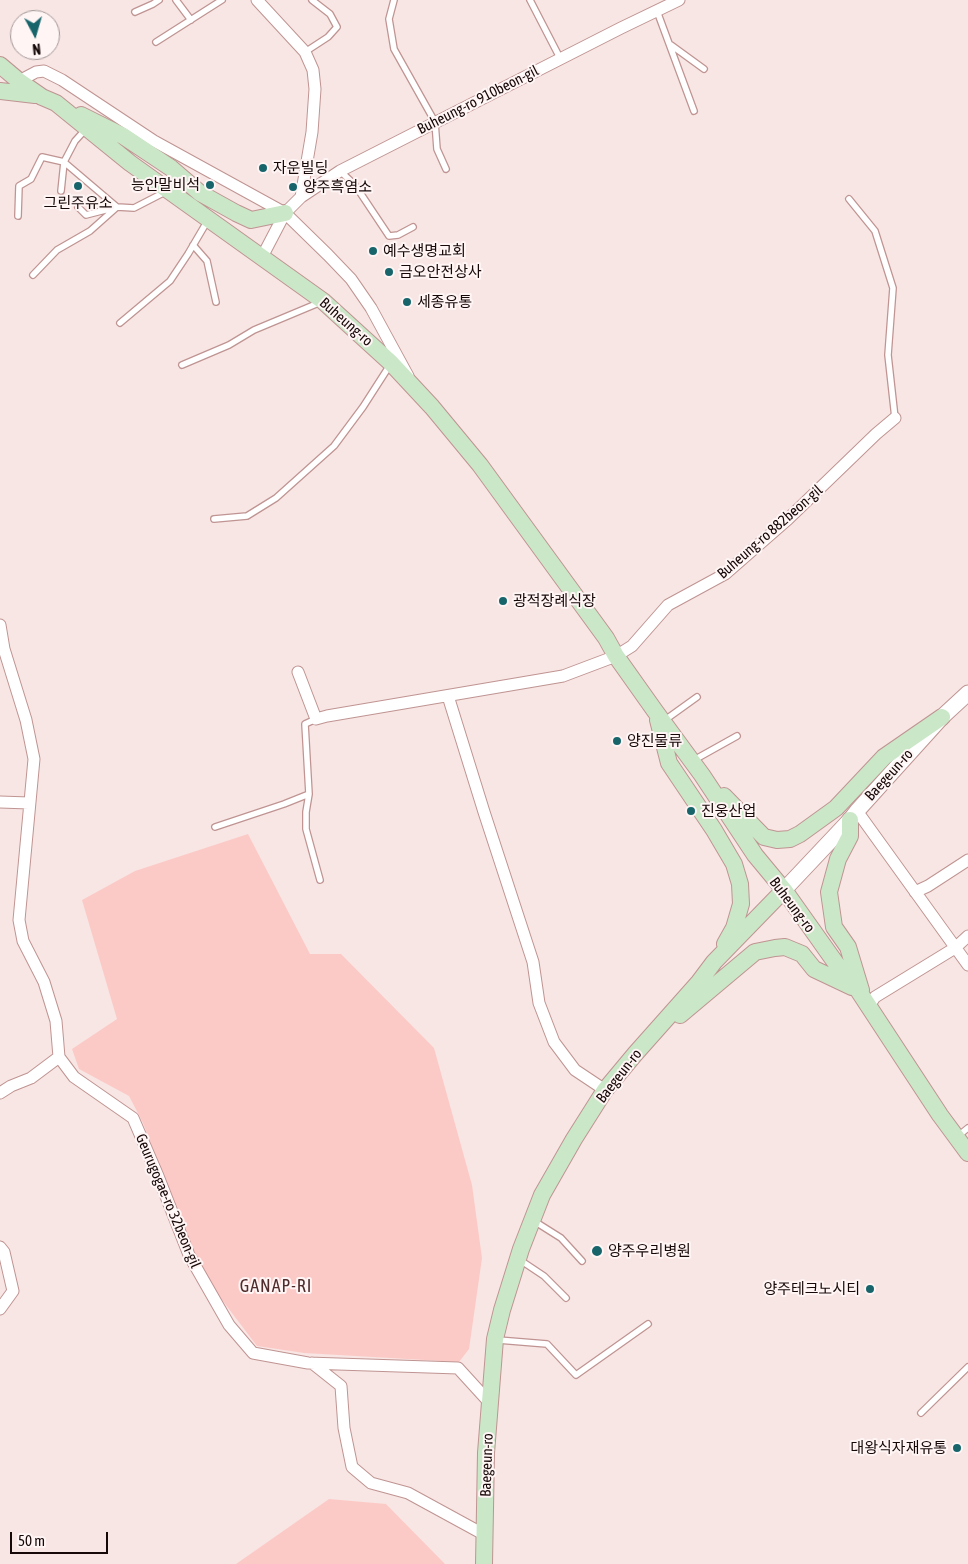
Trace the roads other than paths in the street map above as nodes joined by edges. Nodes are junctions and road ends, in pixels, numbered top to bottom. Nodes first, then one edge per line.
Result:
1 (158, 0) edge
2 (176, 0) edge
3 (222, 0) edge
4 (257, 0) edge
5 (312, 0) edge
6 (394, 0) edge
7 (530, 0) edge
8 (679, 0) edge
9 (657, 11) junction
10 (136, 12) dead end
11 (190, 20) junction
12 (156, 42) dead end
13 (670, 45) junction
14 (305, 52) junction
15 (560, 58) junction
16 (0, 65) edge
17 (704, 69) dead end
18 (19, 81) junction
19 (0, 90) edge
20 (49, 100) junction
21 (694, 111) dead end
22 (435, 122) junction
23 (87, 129) junction
24 (64, 162) junction
25 (446, 169) dead end
26 (340, 171) junction
27 (169, 190) junction
28 (61, 191) dead end
29 (300, 196) junction
30 (849, 199) dead end
31 (78, 207) dead end
32 (117, 207) junction
33 (285, 214) junction
34 (18, 216) dead end
35 (209, 218) junction
36 (413, 227) dead end
37 (193, 245) junction
38 (262, 258) junction
39 (33, 275) dead end
40 (323, 301) junction
41 (216, 302) dead end
42 (120, 323) dead end
43 (391, 363) junction
44 (182, 365) dead end
45 (416, 390) junction
46 (895, 418) joint
47 (214, 519) dead end
48 (0, 625) edge
49 (616, 656) junction
50 (298, 672) dead end
51 (968, 693) edge
52 (448, 696) junction
53 (697, 697) dead end
54 (659, 716) junction
55 (942, 717) junction
56 (316, 719) junction
57 (737, 736) dead end
58 (692, 761) junction
59 (702, 775) junction
60 (309, 794) junction
61 (0, 802) edge
62 (29, 804) junction
63 (854, 816) junction
64 (215, 827) dead end
65 (714, 830) junction
66 (755, 855) junction
67 (968, 860) edge
68 (320, 880) dead end
69 (784, 890) junction
70 (915, 892) junction
71 (968, 936) edge
72 (956, 948) junction
73 (714, 962) junction
74 (968, 964) edge
75 (863, 998) junction
76 (635, 1054) junction
77 (59, 1057) junction
78 (605, 1090) junction
79 (0, 1093) edge
80 (962, 1132) edge
81 (968, 1153) edge
82 (532, 1220) junction
83 (0, 1247) edge
84 (518, 1259) junction
85 (582, 1261) dead end
86 (566, 1298) dead end
87 (0, 1309) edge
88 (648, 1324) dead end
89 (495, 1340) junction
90 (312, 1363) junction
91 (968, 1366) edge
92 (489, 1402) junction
93 (921, 1413) dead end
94 (485, 1535) junction
95 (484, 1564) edge

1 - 10 lane
2 - 11 lane
3 - 11 lane
4 - 14 street
5 - 14 lane
6 - 22 lane
7 - 15 lane
8 - 9 street, Buheung-ro 910beon-gil
9 - 13 lane
9 - 15 street, Buheung-ro 910beon-gil
11 - 12 lane
13 - 17 lane
13 - 21 lane
14 - 29 street
15 - 22 street, Buheung-ro 910beon-gil
16 - 18 main road, Buheung-ro
18 - 20 main road, Buheung-ro
18 - 33 street
19 - 20 main road
20 - 23 main road, Buheung-ro
20 - 33 main road
22 - 25 lane
22 - 26 street, Buheung-ro 910beon-gil
23 - 24 lane
23 - 27 main road, Buheung-ro
24 - 28 lane
24 - 32 lane
24 - 34 lane
26 - 29 street, Buheung-ro 910beon-gil
26 - 36 lane
27 - 32 lane
27 - 35 main road, Buheung-ro
29 - 33 street, Buheung-ro 910beon-gil
30 - 46 lane
31 - 32 lane
32 - 39 lane
33 - 38 street, Buheung-ro 910beon-gil
33 - 45 street
35 - 37 lane
35 - 38 main road, Buheung-ro
37 - 41 lane
37 - 42 lane
38 - 40 main road, Buheung-ro
40 - 43 main road, Buheung-ro
40 - 44 lane
43 - 45 main road, Buheung-ro
43 - 47 lane
45 - 49 main road, Buheung-ro
46 - 49 street, Buheung-ro 882beon-gil
48 - 62 street
49 - 52 street
49 - 54 main road, Buheung-ro
50 - 56 street
51 - 55 street, Baegeun-ro
52 - 56 street
52 - 78 street
53 - 54 lane
54 - 58 main road, Buheung-ro
54 - 65 main road
55 - 59 main road
55 - 63 street, Baegeun-ro
56 - 60 lane
57 - 58 lane
58 - 59 main road, Buheung-ro
59 - 66 main road, Buheung-ro
60 - 64 lane
60 - 68 lane
61 - 62 street
62 - 77 street
63 - 69 street, Baegeun-ro
63 - 70 street
63 - 75 main road
65 - 66 main road
65 - 73 main road
66 - 69 main road, Buheung-ro
67 - 70 street
69 - 73 main road, Baegeun-ro
69 - 75 main road, Buheung-ro
70 - 72 street
71 - 72 street
72 - 74 street
72 - 75 street
73 - 76 main road, Baegeun-ro
75 - 76 main road
75 - 80 main road, Buheung-ro
76 - 78 main road, Baegeun-ro
77 - 79 street
77 - 90 street, Geurugogae-ro 32beon-gil
78 - 82 main road, Baegeun-ro
80 - 81 main road, Buheung-ro
82 - 84 main road, Baegeun-ro
82 - 85 lane
83 - 87 street
84 - 86 lane
84 - 89 main road, Baegeun-ro
88 - 89 lane
89 - 92 main road, Baegeun-ro
90 - 92 street, Geurugogae-ro 32beon-gil
90 - 94 street
91 - 93 lane
92 - 94 main road, Baegeun-ro
94 - 95 main road, Baegeun-ro

